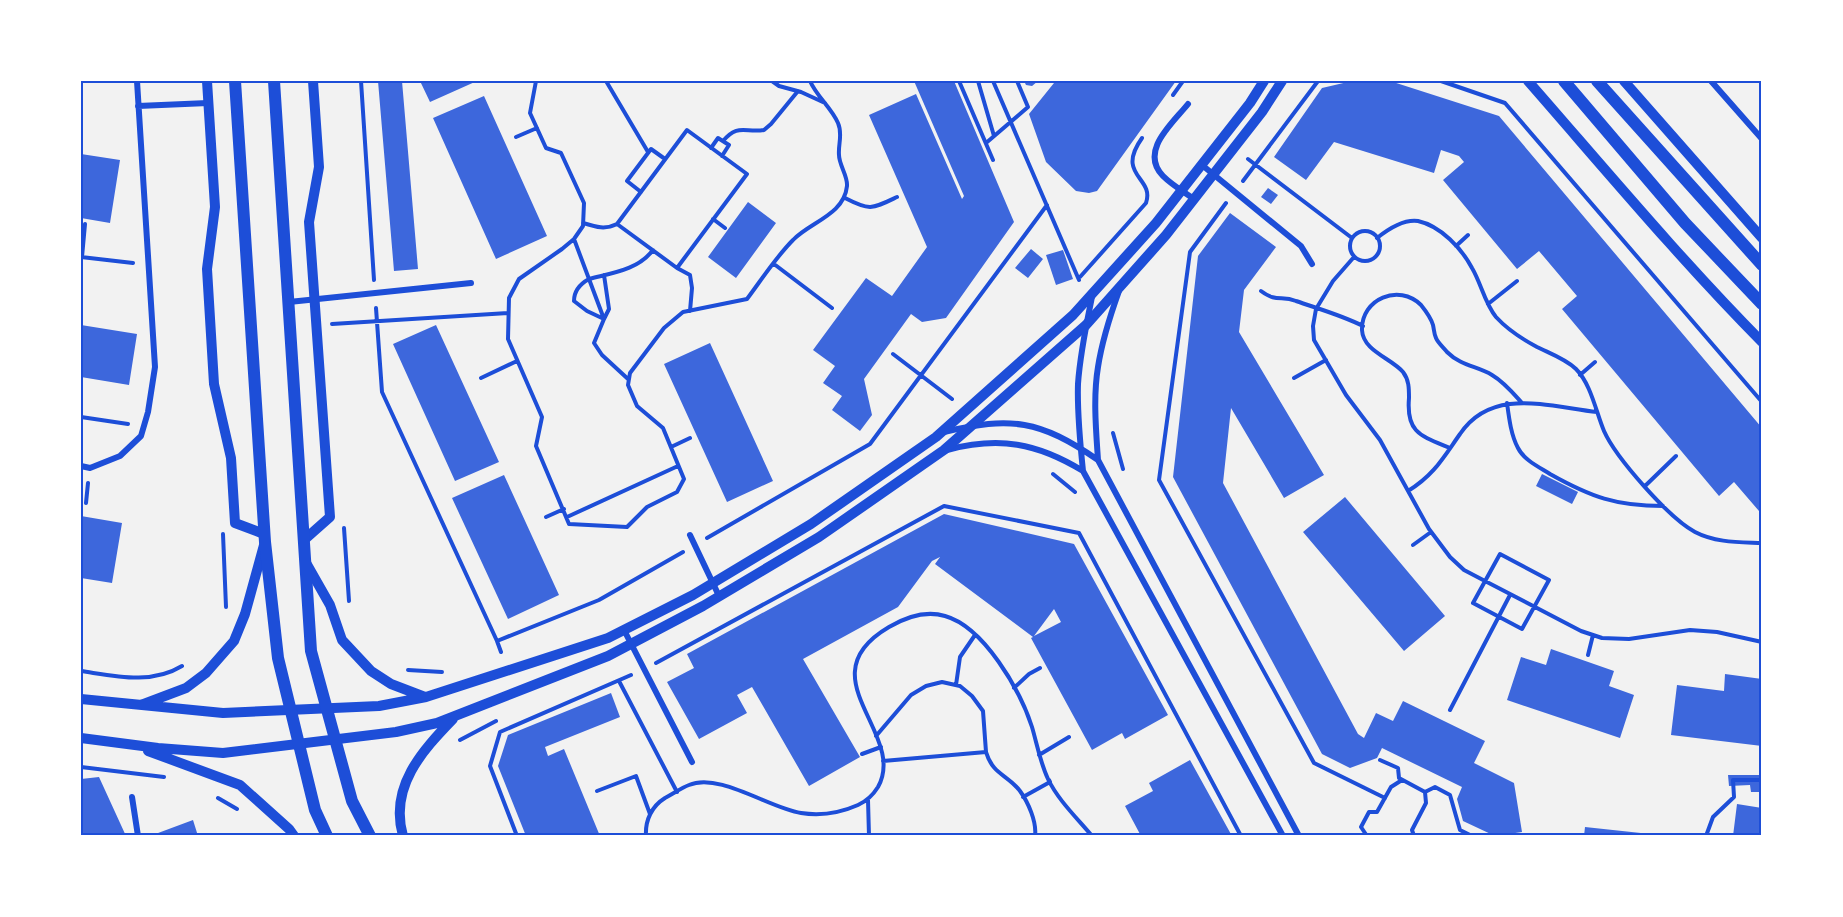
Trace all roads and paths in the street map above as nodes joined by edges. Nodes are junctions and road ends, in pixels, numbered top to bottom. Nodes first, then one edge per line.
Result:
1 (137, 81) edge
2 (207, 81) edge
3 (236, 81) edge
4 (274, 81) edge
5 (313, 81) edge
6 (361, 81) edge
7 (536, 81) edge
8 (606, 81) edge
9 (772, 81) edge
10 (810, 81) edge
11 (959, 81) edge
12 (978, 81) edge
13 (993, 81) edge
14 (1017, 81) edge
15 (1183, 81) edge
16 (1264, 81) edge
17 (1282, 81) edge
18 (1318, 81) edge
19 (1441, 81) edge
20 (1528, 81) edge
21 (1564, 81) edge
22 (1624, 81) edge
23 (1711, 81) edge
24 (1598, 82) edge
25 (798, 91) junction
26 (1170, 98) dead end
27 (208, 103) junction
28 (828, 104) junction
29 (1188, 104) dead end
30 (138, 106) junction
31 (537, 128) junction
32 (1145, 133) dead end
33 (994, 136) junction
34 (516, 137) dead end
35 (1762, 139) edge
36 (723, 141) junction
37 (986, 143) junction
38 (711, 148) junction
39 (648, 152) junction
40 (722, 156) junction
41 (665, 159) junction
42 (993, 160) dead end
43 (1202, 165) junction
44 (1256, 165) junction
45 (1213, 175) junction
46 (1224, 183) junction
47 (1182, 190) junction
48 (641, 192) junction
49 (1235, 192) junction
50 (897, 197) dead end
51 (844, 198) junction
52 (1194, 199) junction
53 (1047, 205) junction
54 (713, 219) junction
55 (583, 223) junction
56 (85, 224) dead end
57 (617, 224) junction
58 (725, 228) dead end
59 (1468, 235) dead end
60 (574, 238) junction
61 (1352, 238) junction
62 (1377, 238) junction
63 (1762, 238) edge
64 (1456, 246) junction
65 (653, 250) junction
66 (82, 257) edge
67 (1354, 257) junction
68 (774, 264) junction
69 (1312, 264) dead end
70 (149, 265) junction
71 (1762, 265) edge
72 (677, 268) junction
73 (604, 275) junction
74 (589, 279) junction
75 (1079, 279) junction
76 (1517, 281) dead end
77 (471, 283) dead end
78 (1121, 285) junction
79 (1082, 286) dead end
80 (1261, 291) dead end
81 (375, 293) junction
82 (1093, 294) junction
83 (329, 297) junction
84 (315, 299) junction
85 (289, 302) junction
86 (1488, 304) junction
87 (1762, 304) edge
88 (832, 308) dead end
89 (1316, 309) junction
90 (690, 311) junction
91 (508, 314) junction
92 (604, 319) junction
93 (377, 321) junction
94 (331, 324) junction
95 (1086, 325) junction
96 (1363, 326) junction
97 (332, 335) dead end
98 (1762, 342) edge
99 (892, 354) dead end
100 (1326, 360) junction
101 (517, 361) junction
102 (1595, 362) dead end
103 (921, 375) junction
104 (1580, 375) junction
105 (481, 378) dead end
106 (1294, 378) dead end
107 (629, 379) junction
108 (954, 401) dead end
109 (1762, 402) edge
110 (1522, 403) junction
111 (1507, 404) junction
112 (1597, 412) junction
113 (81, 417) edge
114 (972, 425) junction
115 (144, 426) junction
116 (1113, 429) dead end
117 (941, 433) junction
118 (690, 438) dead end
119 (671, 447) junction
120 (1081, 448) junction
121 (1450, 448) junction
122 (944, 450) junction
123 (1676, 456) dead end
124 (1098, 460) junction
125 (678, 465) junction
126 (81, 466) edge
127 (1049, 471) dead end
128 (1083, 471) junction
129 (1126, 479) dead end
130 (1645, 486) junction
131 (1408, 491) junction
132 (1076, 494) dead end
133 (1664, 506) junction
134 (564, 509) junction
135 (546, 517) dead end
136 (567, 517) junction
137 (344, 524) dead end
138 (223, 532) dead end
139 (1431, 532) junction
140 (690, 535) dead end
141 (264, 538) junction
142 (304, 540) junction
143 (1762, 543) edge
144 (1413, 544) dead end
145 (694, 545) junction
146 (305, 561) junction
147 (1485, 581) junction
148 (713, 583) junction
149 (1510, 595) junction
150 (719, 596) junction
151 (350, 607) dead end
152 (1534, 607) junction
153 (225, 615) dead end
154 (1499, 617) junction
155 (624, 630) junction
156 (975, 635) junction
157 (1593, 635) junction
158 (496, 641) junction
159 (1762, 642) edge
160 (631, 644) junction
161 (509, 649) dead end
162 (501, 652) junction
163 (491, 655) dead end
164 (1588, 655) dead end
165 (185, 664) dead end
166 (1040, 668) dead end
167 (451, 669) dead end
168 (644, 669) junction
169 (403, 670) dead end
170 (81, 671) edge
171 (619, 681) junction
172 (956, 685) junction
173 (1014, 688) junction
174 (426, 697) junction
175 (81, 699) edge
176 (139, 705) junction
177 (327, 708) junction
178 (291, 710) junction
179 (1450, 710) dead end
180 (454, 717) junction
181 (500, 732) junction
182 (876, 736) junction
183 (1069, 736) dead end
184 (81, 738) edge
185 (335, 739) junction
186 (299, 743) junction
187 (128, 744) junction
188 (455, 744) dead end
189 (881, 747) junction
190 (986, 752) junction
191 (862, 754) dead end
192 (1039, 755) junction
193 (1380, 760) dead end
194 (883, 761) junction
195 (692, 762) dead end
196 (81, 767) edge
197 (173, 779) dead end
198 (1402, 780) junction
199 (1762, 780) edge
200 (1050, 782) junction
201 (597, 791) dead end
202 (677, 792) junction
203 (1425, 792) junction
204 (211, 794) dead end
205 (1023, 796) junction
206 (132, 797) dead end
207 (1385, 798) junction
208 (867, 799) junction
209 (240, 811) dead end
210 (650, 814) junction
211 (138, 836) edge
212 (294, 836) edge
213 (327, 836) edge
214 (370, 836) edge
215 (403, 836) edge
216 (517, 836) edge
217 (646, 836) edge
218 (869, 836) edge
219 (1035, 836) edge
220 (1092, 836) edge
221 (1242, 836) edge
222 (1283, 836) edge
223 (1299, 836) edge
224 (1366, 836) edge
225 (1414, 836) edge
226 (1472, 836) edge
227 (1706, 836) edge

1 - 30 street
2 - 27 street
3 - 141 main road
4 - 85 main road
5 - 84 street
6 - 81 path
7 - 31 path
8 - 39 path
9 - 25 path
10 - 28 path
11 - 37 path
12 - 33 path
13 - 53 path
14 - 33 path
15 - 26 path
16 - 43 street
17 - 45 street
18 - 44 path
19 - 109 path
20 - 98 street
21 - 87 main road
22 - 63 street
23 - 35 street
24 - 71 main road
25 - 28 path
25 - 36 path
27 - 30 street
27 - 141 street
28 - 51 path
29 - 47 street
30 - 70 street
31 - 34 path
31 - 55 path
32 - 75 path
33 - 37 path
36 - 38 path
36 - 40 path
37 - 42 path
38 - 40 path
38 - 41 path
39 - 41 path
39 - 48 path
40 - 54 path
41 - 48 path
43 - 45 street
43 - 47 street
44 - 46 path
44 - 49 path
44 - 61 path
45 - 46 street
45 - 52 street
46 - 49 street
47 - 52 street
47 - 82 street
48 - 57 path
49 - 69 street
49 - 207 path
50 - 51 path
51 - 68 path
52 - 78 street
53 - 75 path
53 - 103 path
54 - 58 path
54 - 72 path
55 - 57 path
55 - 60 path
56 - 66 path
57 - 65 path
59 - 64 path
60 - 74 path
60 - 91 path
61 - 62 path
61 - 67 path
62 - 64 path
62 - 67 path
64 - 86 path
65 - 72 path
65 - 73 path
66 - 70 path
67 - 89 path
68 - 88 path
68 - 90 path
70 - 115 street
72 - 90 path
73 - 74 path
73 - 92 path
74 - 92 path
74 - 92 path
75 - 79 path
76 - 86 path
77 - 81 street
78 - 95 street
78 - 124 street
80 - 89 path
81 - 83 street
81 - 93 path
82 - 95 street
82 - 117 street
83 - 84 street
83 - 94 path
84 - 85 street
84 - 142 street
85 - 142 main road
86 - 104 path
89 - 96 path
89 - 100 path
90 - 107 path
91 - 93 path
91 - 101 path
92 - 107 path
93 - 94 path
93 - 158 path
94 - 97 path
95 - 114 street
95 - 120 street
96 - 110 path
96 - 121 path
99 - 103 path
100 - 106 path
100 - 131 path
101 - 105 path
101 - 134 path
102 - 104 path
103 - 108 path
103 - 145 path
104 - 112 path
107 - 119 path
110 - 111 path
110 - 112 path
111 - 121 path
111 - 133 path
112 - 130 path
113 - 115 path
114 - 117 street
114 - 120 street
114 - 122 street
115 - 126 street
116 - 129 path
117 - 148 street
118 - 119 path
119 - 125 path
120 - 124 street
120 - 128 street
121 - 131 path
122 - 128 street
122 - 150 street
123 - 130 path
124 - 223 street
125 - 136 path
125 - 136 path
127 - 132 path
128 - 222 street
130 - 133 path
131 - 139 path
133 - 143 path
134 - 135 path
134 - 136 path
137 - 151 path
138 - 153 path
139 - 144 path
139 - 147 path
140 - 145 street
141 - 176 street
141 - 178 main road
142 - 146 main road
145 - 148 street
145 - 158 path
146 - 174 street
146 - 177 main road
147 - 149 path
147 - 152 path
147 - 154 path
148 - 150 street
148 - 155 street
149 - 152 path
149 - 154 path
150 - 160 street
152 - 154 path
152 - 157 path
154 - 179 path
155 - 160 street
155 - 174 street
156 - 172 path
156 - 173 path
156 - 182 path
157 - 159 path
157 - 164 path
158 - 162 path
160 - 168 street
160 - 180 street
161 - 162 path
162 - 163 path
165 - 170 path
166 - 173 path
167 - 169 path
168 - 171 path
168 - 195 street
168 - 221 path
171 - 181 path
171 - 202 path
172 - 182 path
172 - 190 path
173 - 192 path
174 - 177 street
175 - 176 street
176 - 178 street
177 - 178 street
177 - 185 main road
178 - 186 main road
180 - 185 street
180 - 215 street
181 - 188 path
181 - 216 path
182 - 189 path
183 - 192 path
184 - 187 street
185 - 186 street
185 - 214 main road
186 - 187 street
186 - 213 main road
187 - 212 street
189 - 191 path
189 - 194 path
190 - 194 path
190 - 205 path
192 - 200 path
193 - 198 path
194 - 208 path
196 - 197 path
198 - 203 path
198 - 207 path
199 - 227 path
200 - 205 path
200 - 220 path
201 - 210 path
202 - 208 path
202 - 210 path
203 - 225 path
203 - 226 path
204 - 209 path
205 - 219 path
206 - 211 street
207 - 224 path
208 - 218 path
210 - 217 path

